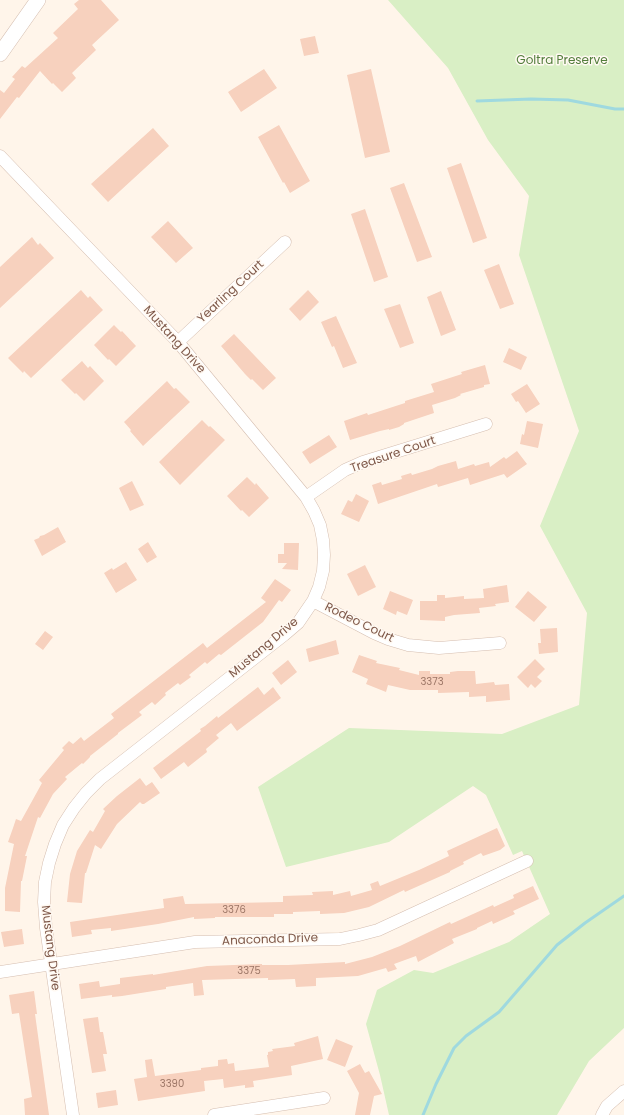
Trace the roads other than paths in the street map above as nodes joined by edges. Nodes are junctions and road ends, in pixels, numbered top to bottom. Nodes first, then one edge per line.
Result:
1 (38, 0) edge
2 (0, 54) edge
3 (0, 156) edge
4 (285, 242) dead end
5 (178, 342) junction
6 (486, 424) dead end
7 (306, 497) junction
8 (313, 601) junction
9 (500, 643) dead end
10 (527, 861) dead end
11 (51, 964) junction
12 (0, 972) edge
13 (624, 1091) edge
14 (324, 1098) dead end
15 (73, 1115) edge
16 (214, 1115) edge
17 (602, 1115) edge

1 - 2 street
3 - 5 street, Mustang Drive
4 - 5 street, Yearling Court
5 - 7 street, Mustang Drive
6 - 7 street, Treasure Court
7 - 8 street, Mustang Drive
8 - 9 street, Rodeo Court
8 - 11 street, Mustang Drive
10 - 11 street, Anaconda Drive
11 - 12 street, Anaconda Drive
11 - 15 street, Mustang Drive
13 - 17 street
14 - 16 street

